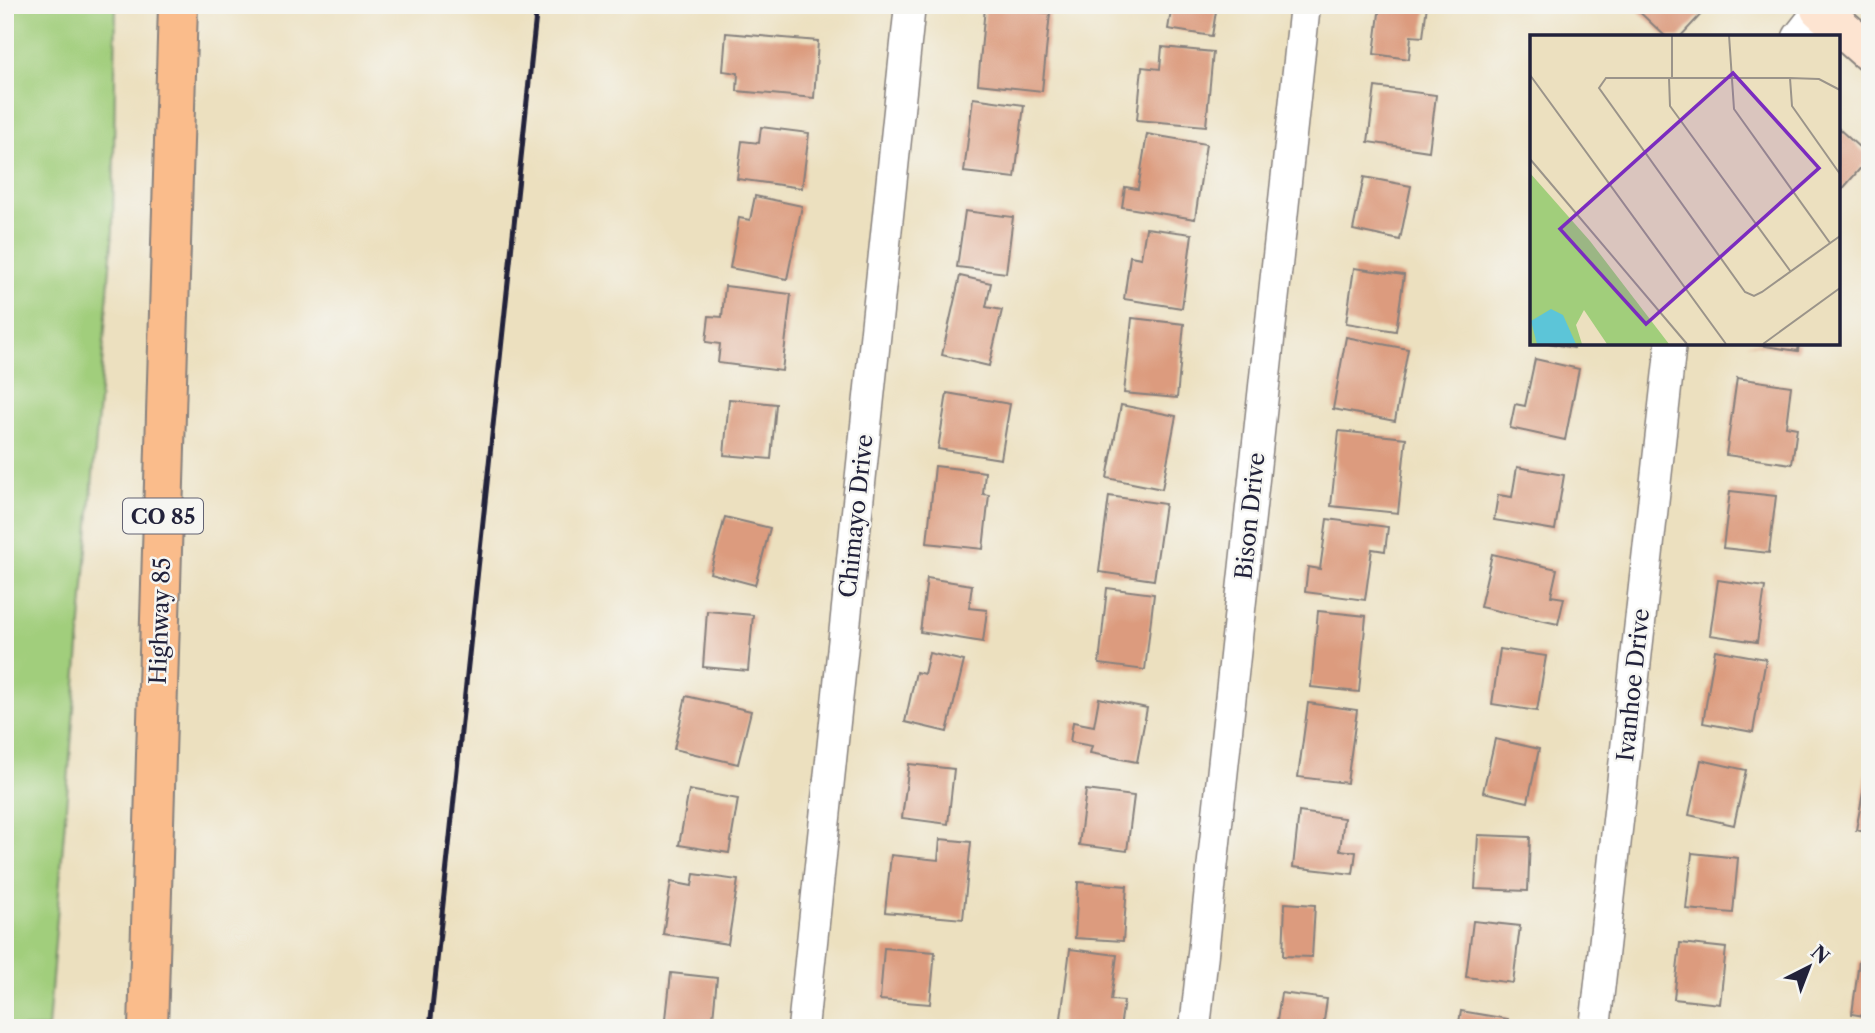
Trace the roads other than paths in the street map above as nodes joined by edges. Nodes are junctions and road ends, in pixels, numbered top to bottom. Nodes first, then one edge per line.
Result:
1 (178, 5) edge
2 (910, 5) edge
3 (1305, 5) edge
4 (1814, 14) edge
5 (1870, 53) edge
6 (1671, 345) edge
7 (148, 1028) edge
8 (803, 1028) edge
9 (1195, 1028) edge
10 (1595, 1028) edge

1 - 7 main road, Highway 85 / CO 85
2 - 8 street, Chimayo Drive
3 - 9 street, Bison Drive
4 - 5 street
6 - 10 street, Ivanhoe Drive

